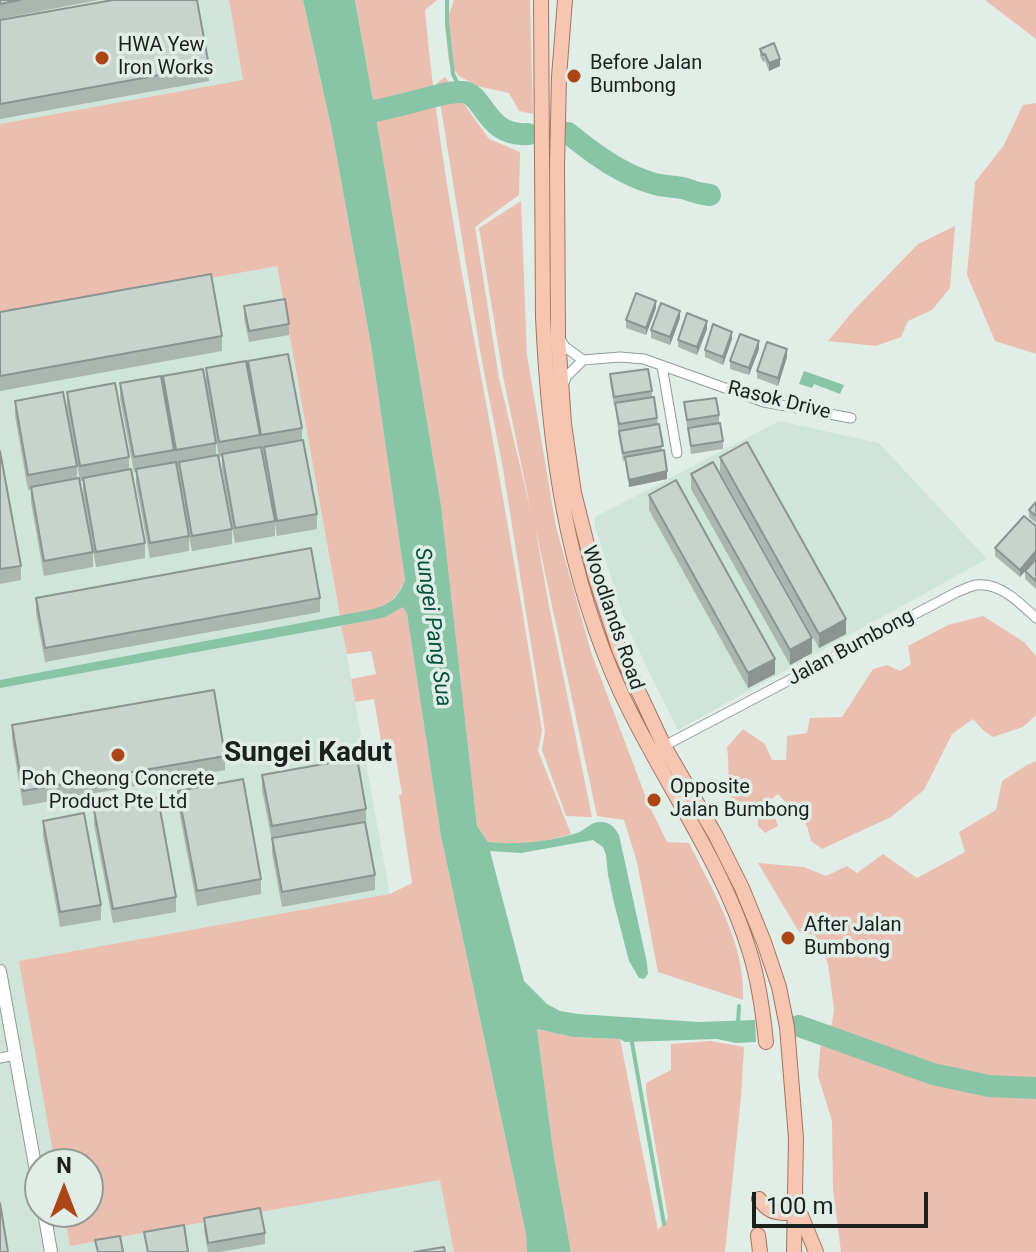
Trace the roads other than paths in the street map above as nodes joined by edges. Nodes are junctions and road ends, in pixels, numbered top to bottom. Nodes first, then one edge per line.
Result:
1 (541, 0) edge
2 (565, 0) edge
3 (558, 337) junction
4 (583, 360) junction
5 (662, 366) junction
6 (561, 389) junction
7 (851, 418) dead end
8 (677, 453) dead end
9 (1036, 618) edge
10 (664, 746) junction
11 (0, 971) edge
12 (766, 1042) dead end
13 (15, 1055) junction
14 (0, 1058) edge
15 (32, 1148) edge
16 (759, 1199) dead end
17 (796, 1200) junction
18 (47, 1228) edge
19 (758, 1235) dead end
20 (51, 1252) edge
21 (760, 1252) edge
22 (794, 1252) edge
23 (816, 1252) edge

1 - 12 main road, Woodlands Road
2 - 3 main road, Woodlands Road
3 - 4 street
3 - 6 main road, Woodlands Road
4 - 5 street, Rasok Drive
4 - 6 street
5 - 7 street, Rasok Drive
5 - 8 street
6 - 10 main road, Woodlands Road
9 - 10 street, Jalan Bumbong
10 - 17 main road, Woodlands Road
11 - 13 street
13 - 14 street
13 - 15 street
16 - 17 main road
17 - 22 main road, Woodlands Road
17 - 23 main road
18 - 20 street
19 - 21 main road

